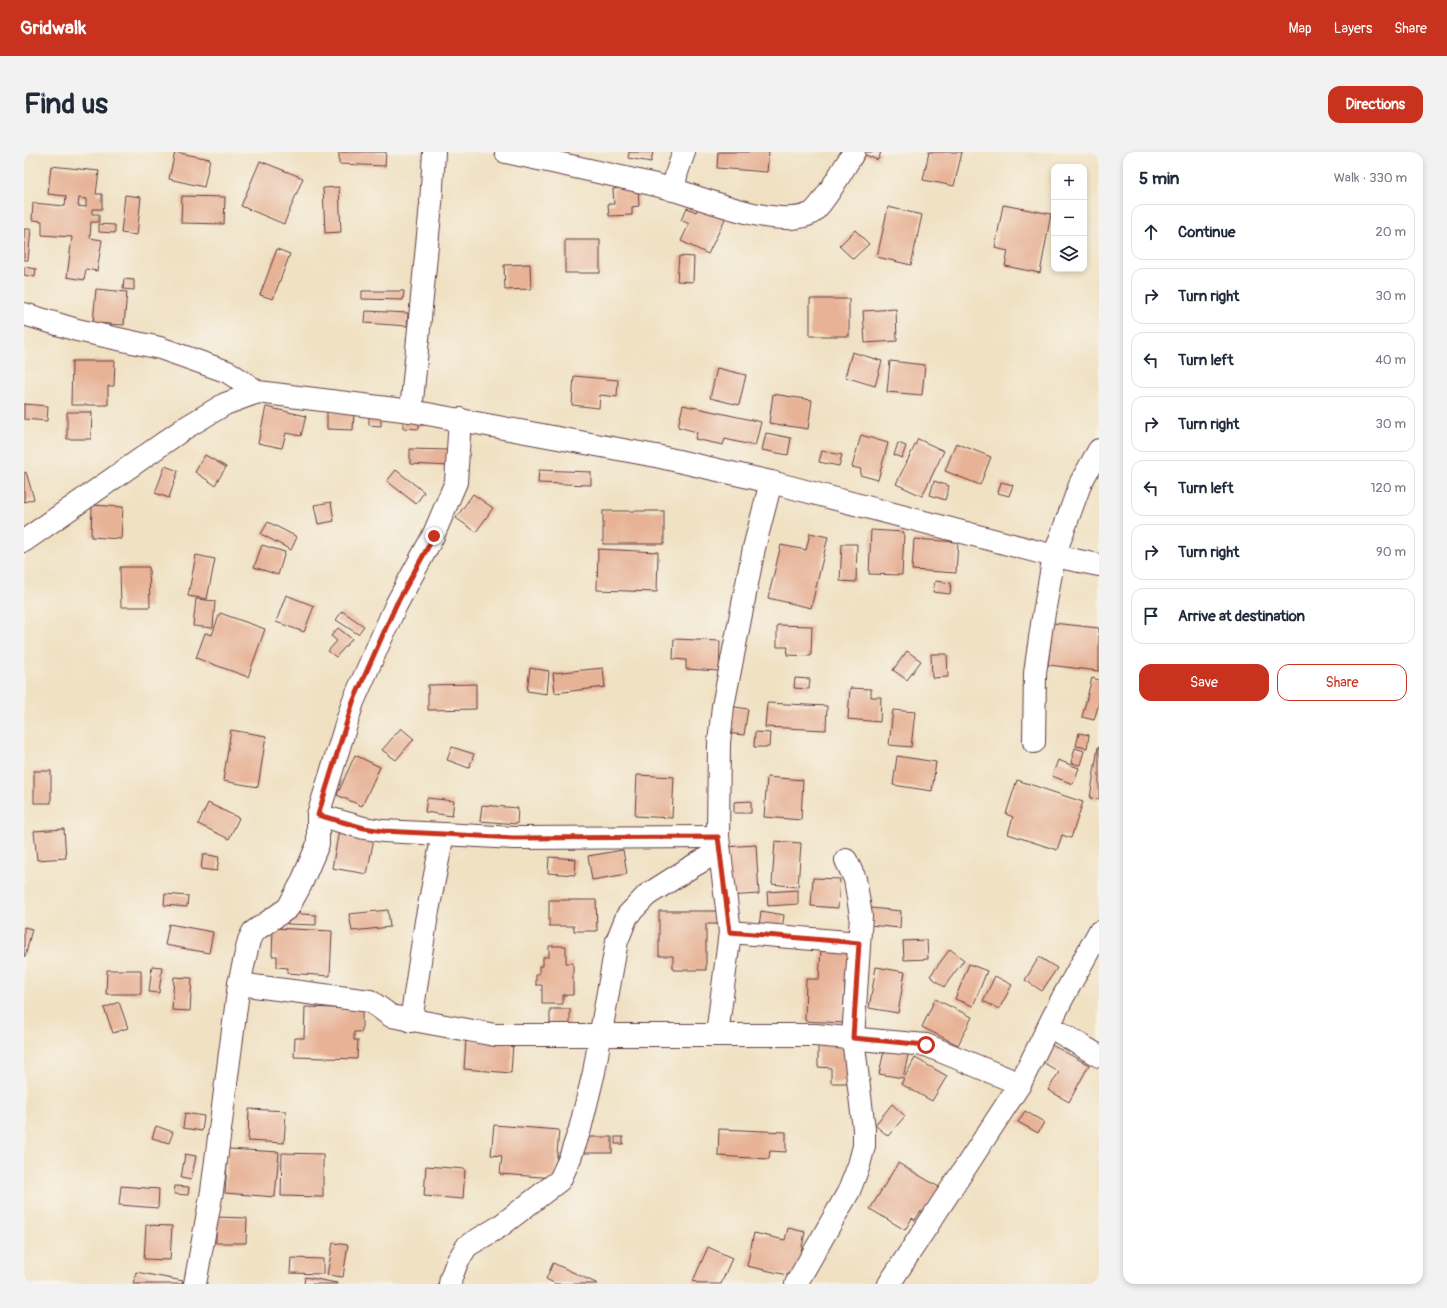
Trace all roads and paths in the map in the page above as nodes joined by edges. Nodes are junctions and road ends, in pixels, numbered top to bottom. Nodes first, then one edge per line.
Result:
1 (434, 152) edge
2 (506, 152) edge
3 (684, 152) edge
4 (854, 152) edge
5 (673, 190) junction
6 (24, 314) edge
7 (258, 392) junction
8 (411, 411) junction
9 (460, 419) junction
10 (1099, 450) edge
11 (771, 482) junction
12 (24, 542) edge
13 (1054, 556) junction
14 (1099, 565) edge
15 (1034, 742) dead end
16 (318, 815) junction
17 (443, 834) junction
18 (718, 844) junction
19 (846, 860) dead end
20 (730, 932) junction
21 (1099, 932) edge
22 (859, 943) junction
23 (239, 984) junction
24 (411, 1021) junction
25 (1049, 1026) junction
26 (601, 1035) junction
27 (717, 1035) junction
28 (853, 1038) junction
29 (1099, 1056) edge
30 (1020, 1084) junction
31 (196, 1284) edge
32 (450, 1284) edge
33 (796, 1284) edge
34 (889, 1284) edge

1 - 8 street
2 - 5 street
3 - 5 street
4 - 5 street
6 - 7 street
7 - 8 street
7 - 12 street
8 - 9 street
9 - 11 street
9 - 16 street
10 - 13 street
11 - 13 street
11 - 18 street
13 - 14 street
13 - 15 street
16 - 17 street
16 - 23 street
17 - 18 street
17 - 24 street
18 - 20 street
18 - 26 street
19 - 22 street
20 - 22 street
20 - 27 street
21 - 25 street
22 - 28 street
23 - 24 street
23 - 31 street
24 - 26 street
25 - 29 street
25 - 30 street
26 - 27 street
26 - 32 street
27 - 28 street
28 - 30 street
28 - 33 street
30 - 34 street

